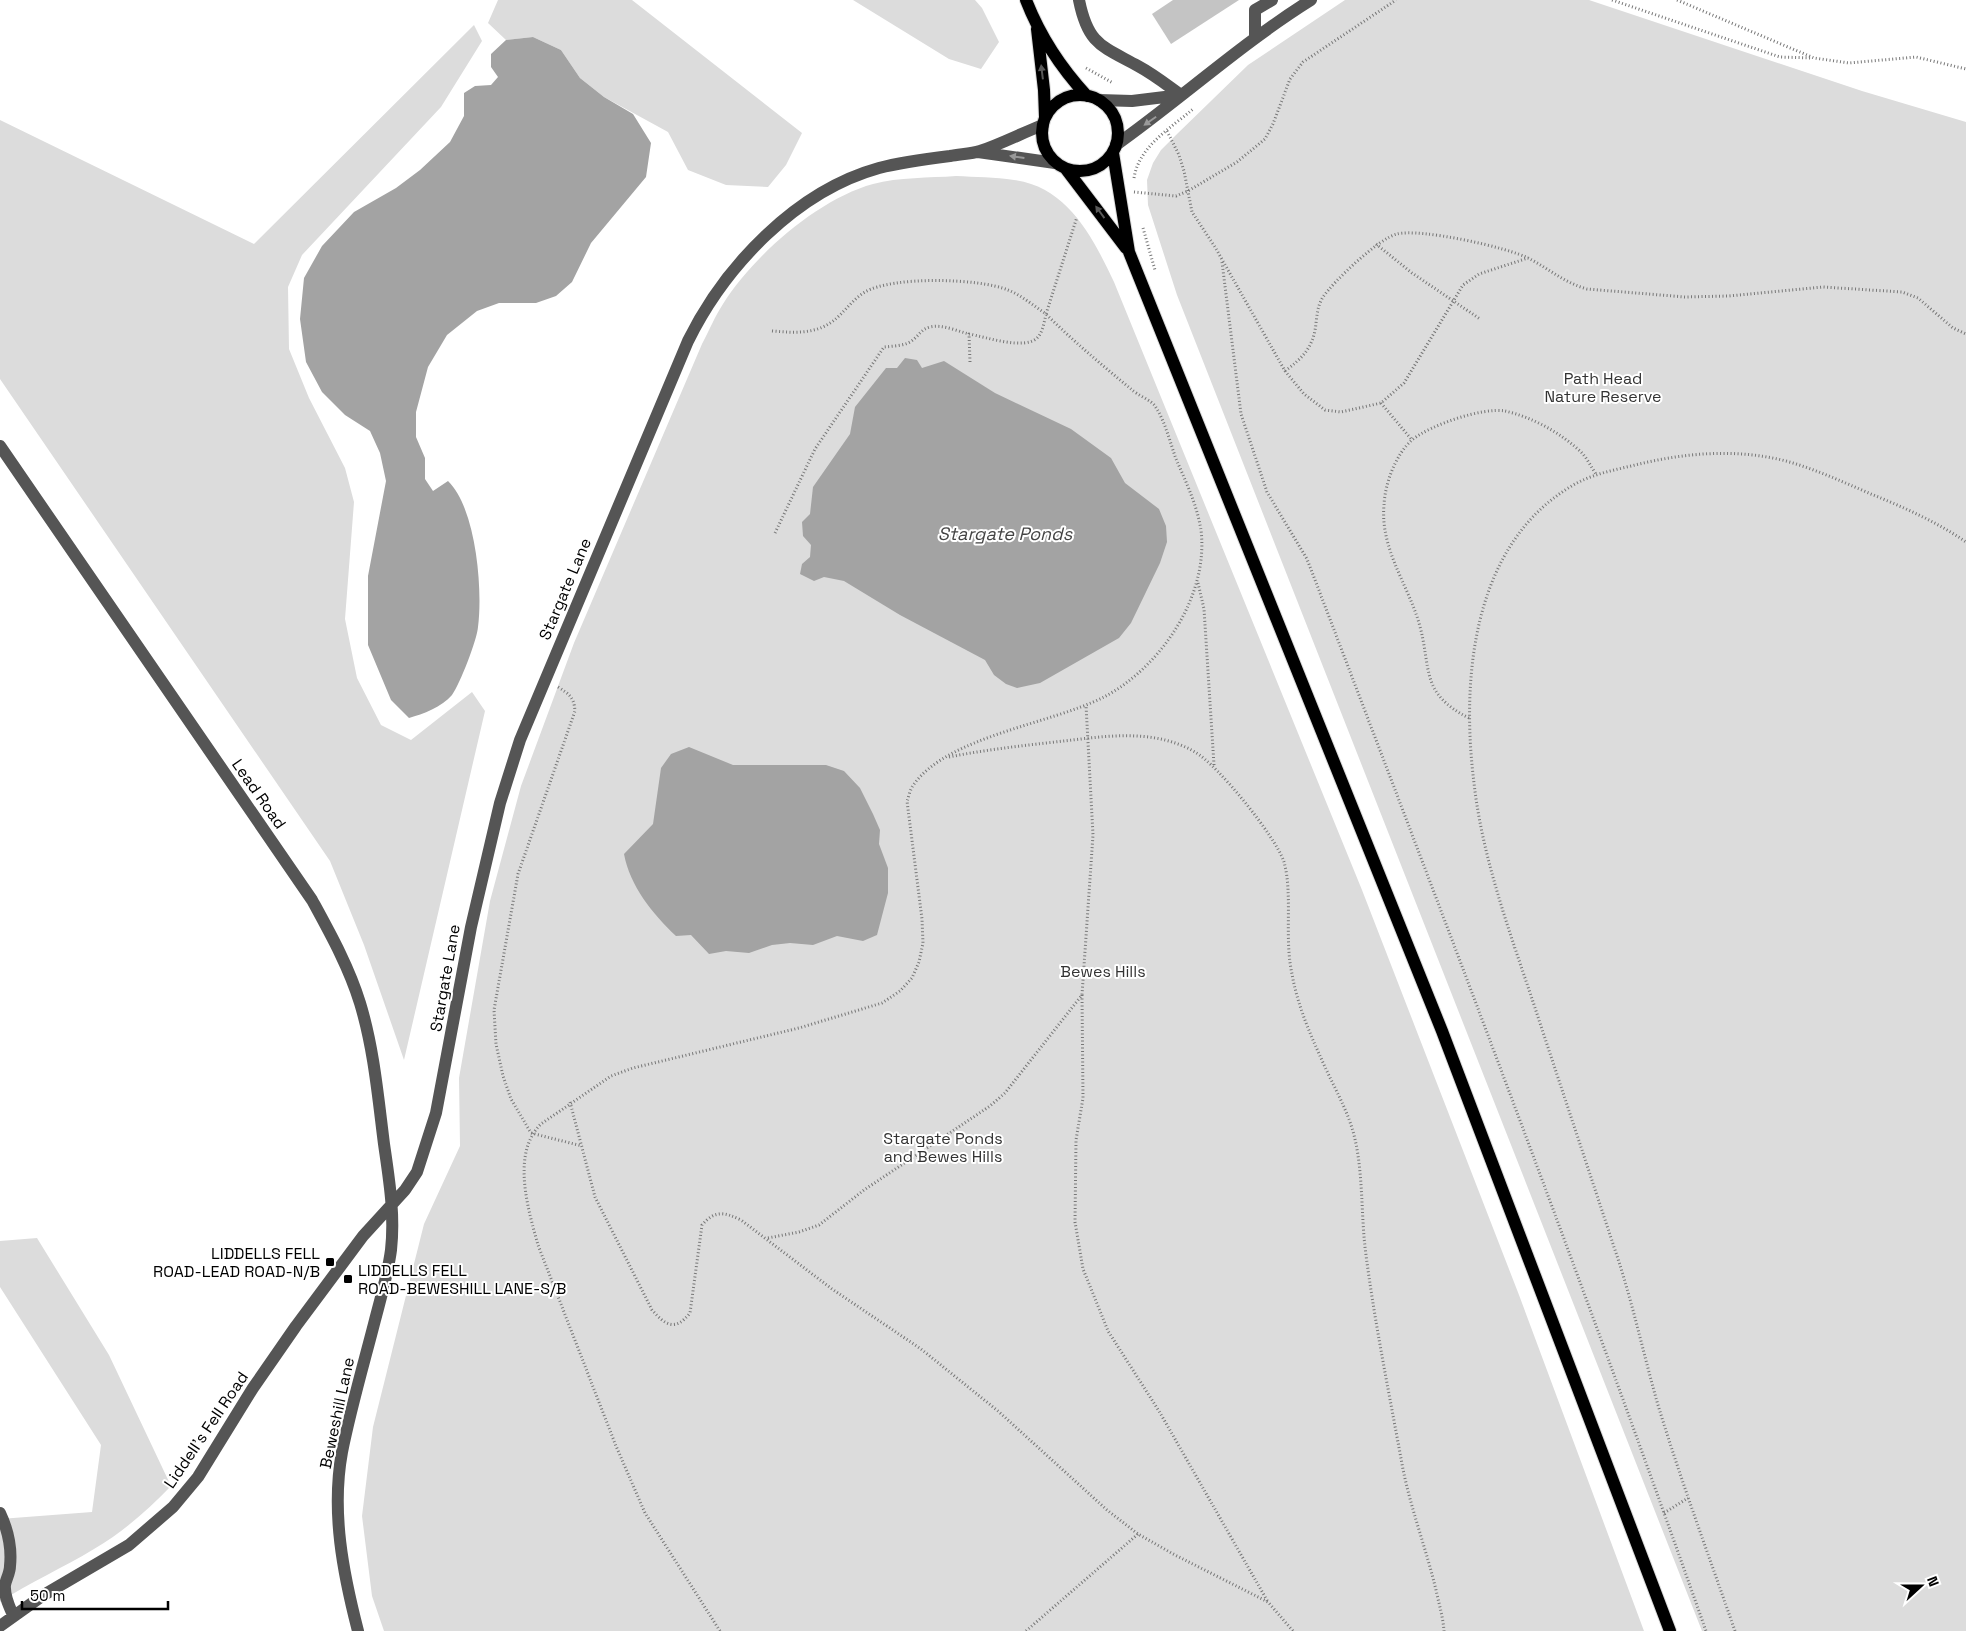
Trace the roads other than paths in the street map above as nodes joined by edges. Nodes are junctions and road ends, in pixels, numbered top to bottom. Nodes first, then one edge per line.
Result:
1 (1026, 0) edge
2 (1079, 0) edge
3 (1272, 0) edge
4 (1311, 0) edge
5 (1036, 27) junction
6 (1255, 37) junction
7 (1181, 95) junction
8 (1093, 98) junction
9 (1044, 121) junction
10 (1115, 149) junction
11 (978, 152) junction
12 (1060, 166) junction
13 (1129, 252) junction
14 (0, 446) edge
15 (392, 1203) junction
16 (0, 1513) edge
17 (13, 1615) junction
18 (0, 1626) edge
19 (358, 1631) edge
20 (1670, 1631) edge

1 - 5 main road
2 - 7 street
3 - 6 street
4 - 6 street
5 - 8 main road
9 -> 5 main road
6 - 7 street
7 - 8 street
7 -> 10 street
8 - 9 main road
8 - 10 main road
9 - 11 street, Stargate Lane
9 - 12 main road
10 - 12 main road
10 - 13 main road
12 -> 11 street, Stargate Lane
11 - 15 street, Stargate Lane
13 -> 12 main road
13 - 20 main road
14 - 15 street, Lead Road
15 - 17 street, Liddell's Fell Road
15 - 19 street, Beweshill Lane
16 - 17 street
17 - 18 street, Liddell's Fell Road

